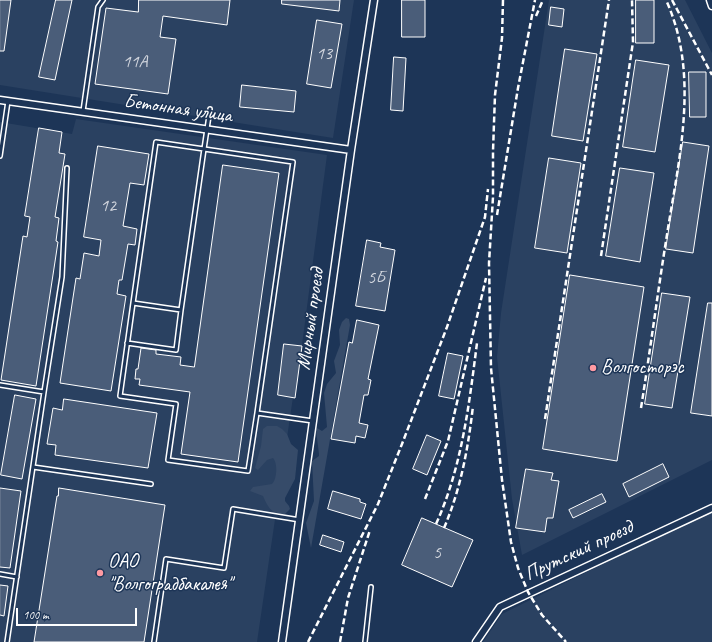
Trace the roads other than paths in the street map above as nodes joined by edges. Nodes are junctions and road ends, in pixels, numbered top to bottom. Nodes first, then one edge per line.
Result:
1 (103, 0) edge
2 (374, 0) edge
3 (710, 0) edge
4 (712, 6) edge
5 (0, 100) edge
6 (8, 101) junction
7 (210, 109) dead end
8 (82, 112) junction
9 (207, 129) junction
10 (204, 150) junction
11 (351, 150) junction
12 (0, 156) edge
13 (67, 168) dead end
14 (133, 303) junction
15 (181, 310) junction
16 (127, 343) junction
17 (0, 385) edge
18 (44, 392) junction
19 (257, 413) junction
20 (313, 421) junction
21 (33, 467) junction
22 (151, 484) dead end
23 (712, 508) edge
24 (300, 520) junction
25 (0, 574) edge
26 (17, 576) junction
27 (371, 587) dead end
28 (7, 642) edge
29 (154, 642) edge
30 (282, 642) edge
31 (365, 642) edge
32 (476, 642) edge

1 - 8 lane
2 - 11 street, Мирный проезд
3 - 4 street
5 - 6 street, Бетонная улица
6 - 8 street, Бетонная улица
6 - 12 lane
7 - 9 lane
8 - 9 street, Бетонная улица
9 - 10 lane
9 - 11 street, Бетонная улица
10 - 14 lane
10 - 15 lane
10 - 19 lane
11 - 20 street, Мирный проезд
13 - 18 lane
14 - 15 lane
14 - 16 lane
15 - 16 lane
16 - 19 lane
17 - 18 lane
18 - 21 lane
19 - 20 lane
20 - 24 street, Мирный проезд
21 - 22 lane
21 - 26 lane
23 - 32 street, Прутский проезд
24 - 29 lane
24 - 30 street, Мирный проезд
25 - 26 lane
26 - 28 lane
27 - 31 lane

